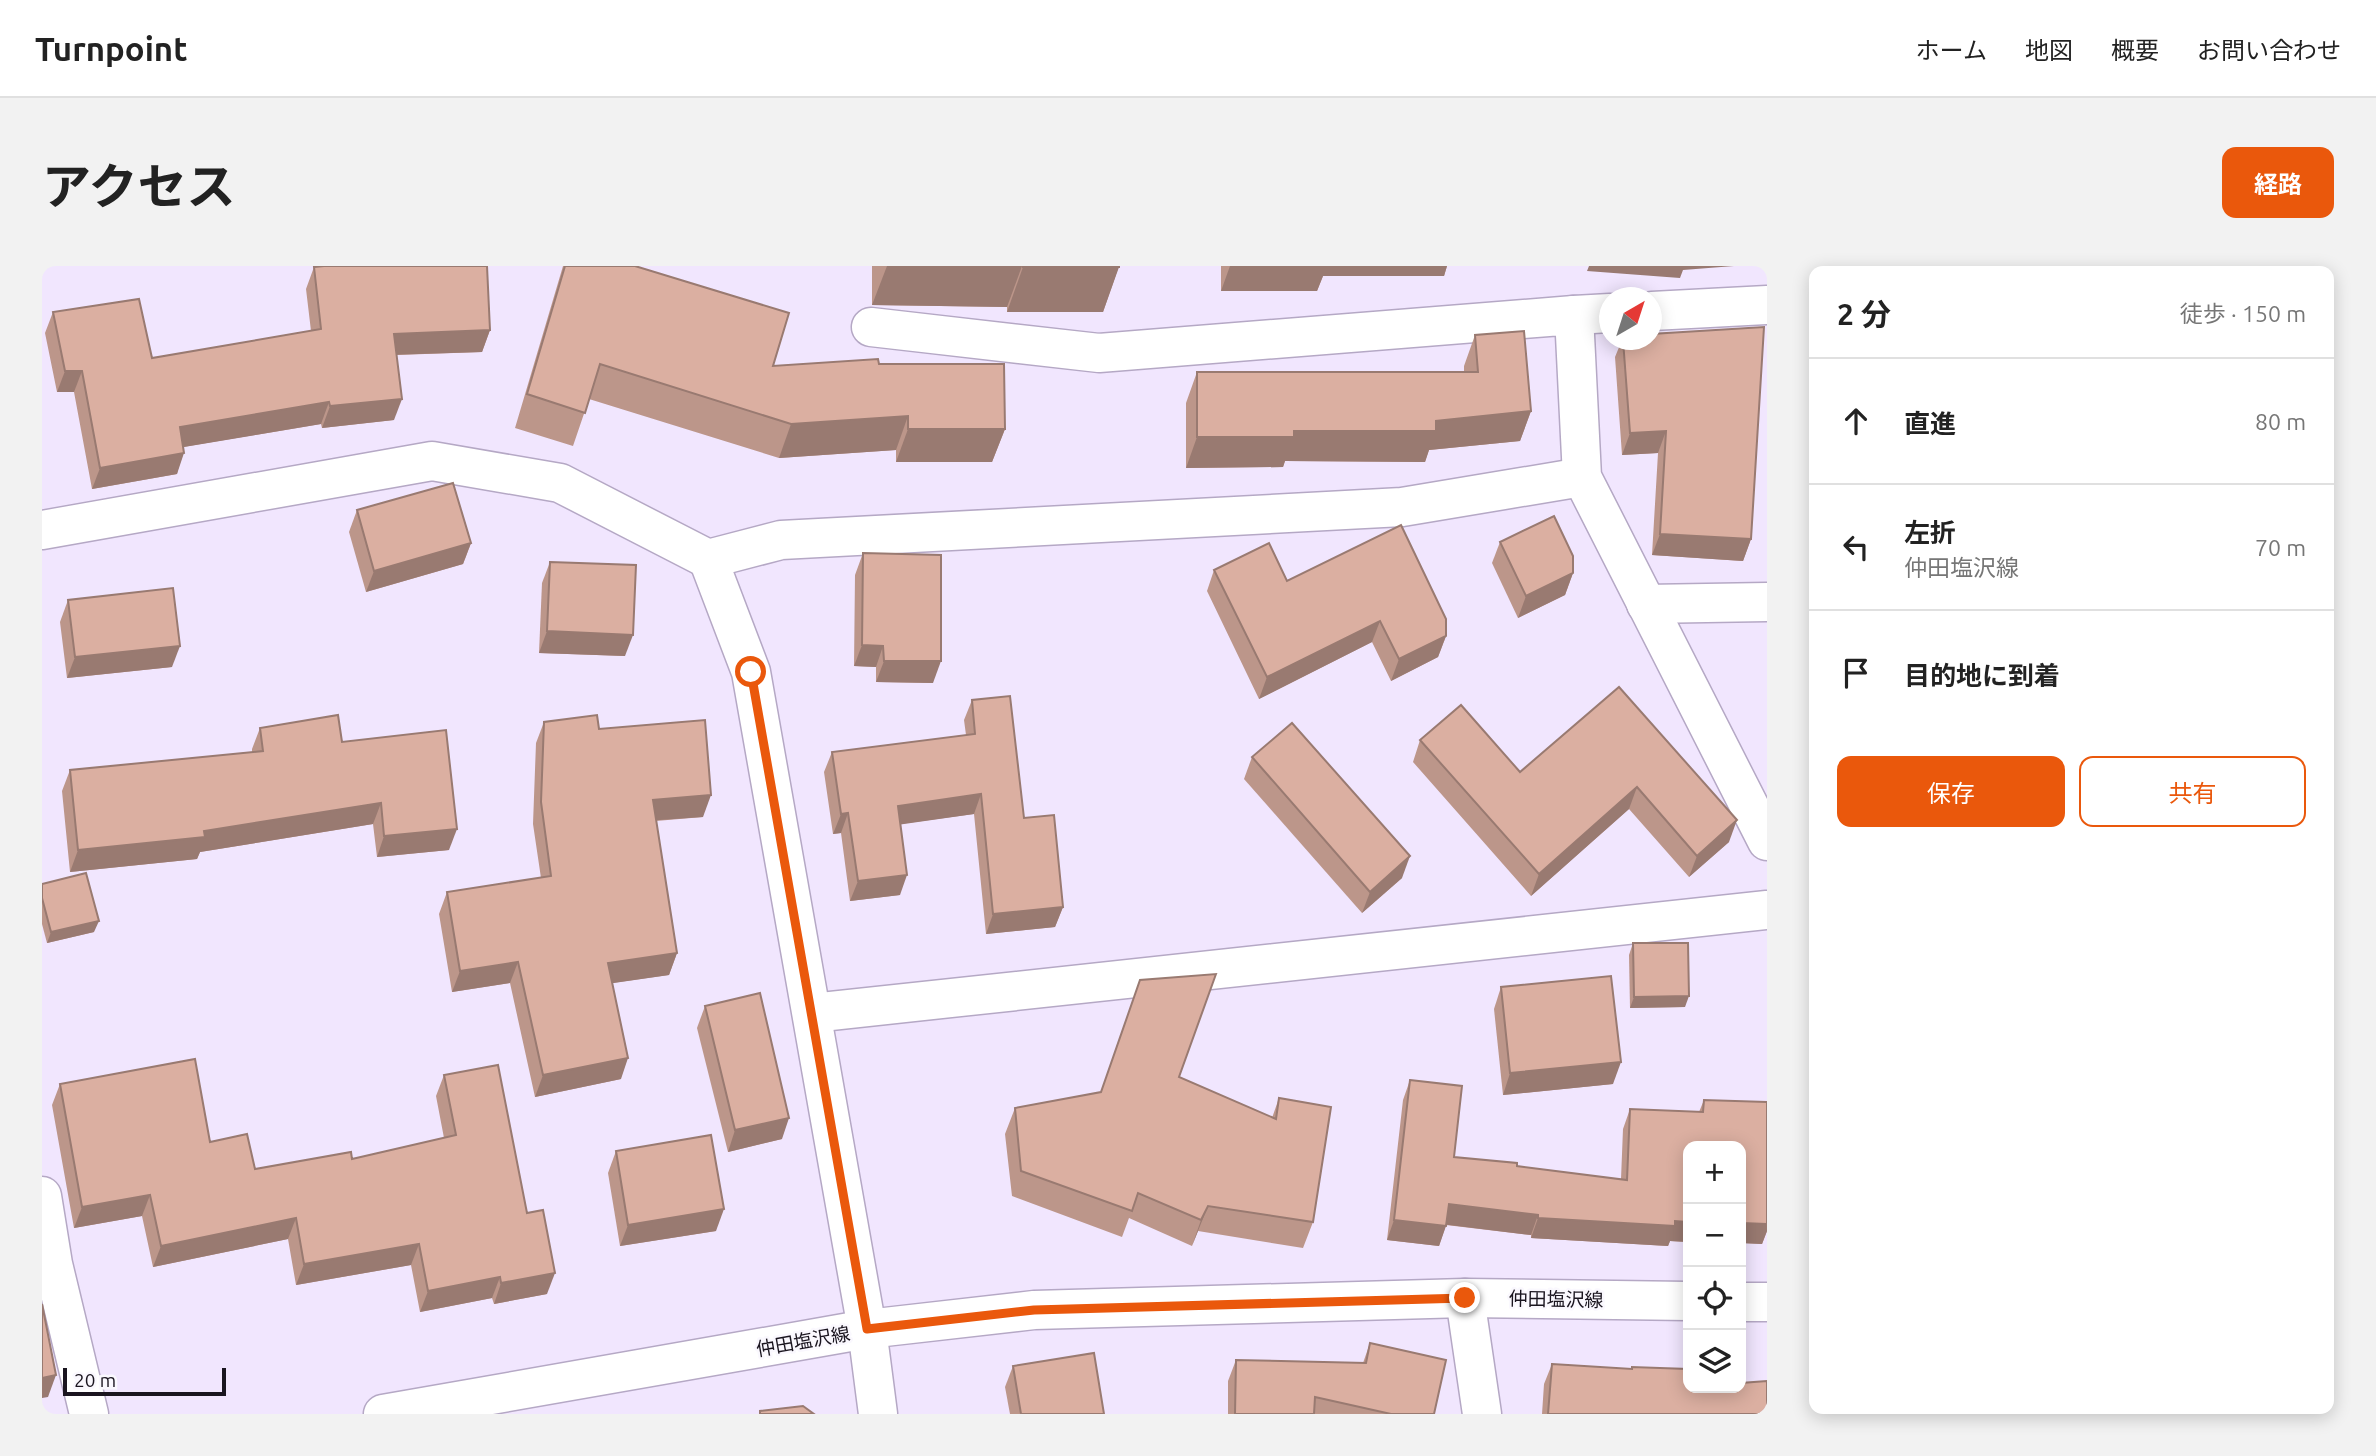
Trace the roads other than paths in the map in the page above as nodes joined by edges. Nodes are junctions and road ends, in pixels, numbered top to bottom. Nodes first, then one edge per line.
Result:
1 (1767, 305) edge
2 (1662, 310) edge
3 (1592, 314) edge
4 (871, 327) dead end
5 (1582, 477) junction
6 (42, 530) edge
7 (708, 559) junction
8 (1767, 602) edge
9 (1646, 604) junction
10 (1767, 841) edge
11 (1767, 911) edge
12 (812, 1013) junction
13 (42, 1196) edge
14 (1465, 1298) junction
15 (1683, 1301) edge
16 (1746, 1302) edge
17 (1767, 1302) edge
18 (867, 1329) junction
19 (89, 1414) edge
20 (383, 1414) edge
21 (878, 1414) edge
22 (1482, 1414) edge

1 - 2 street
3 - 4 street
3 - 5 street
5 - 7 street
5 - 9 street
6 - 7 street
7 - 12 street
8 - 9 street
9 - 10 street
11 - 12 street
12 - 18 street
13 - 19 street
14 - 15 street, 仲田塩沢線
14 - 18 street, 仲田塩沢線
14 - 22 street
16 - 17 street
18 - 20 street, 仲田塩沢線
18 - 21 street

